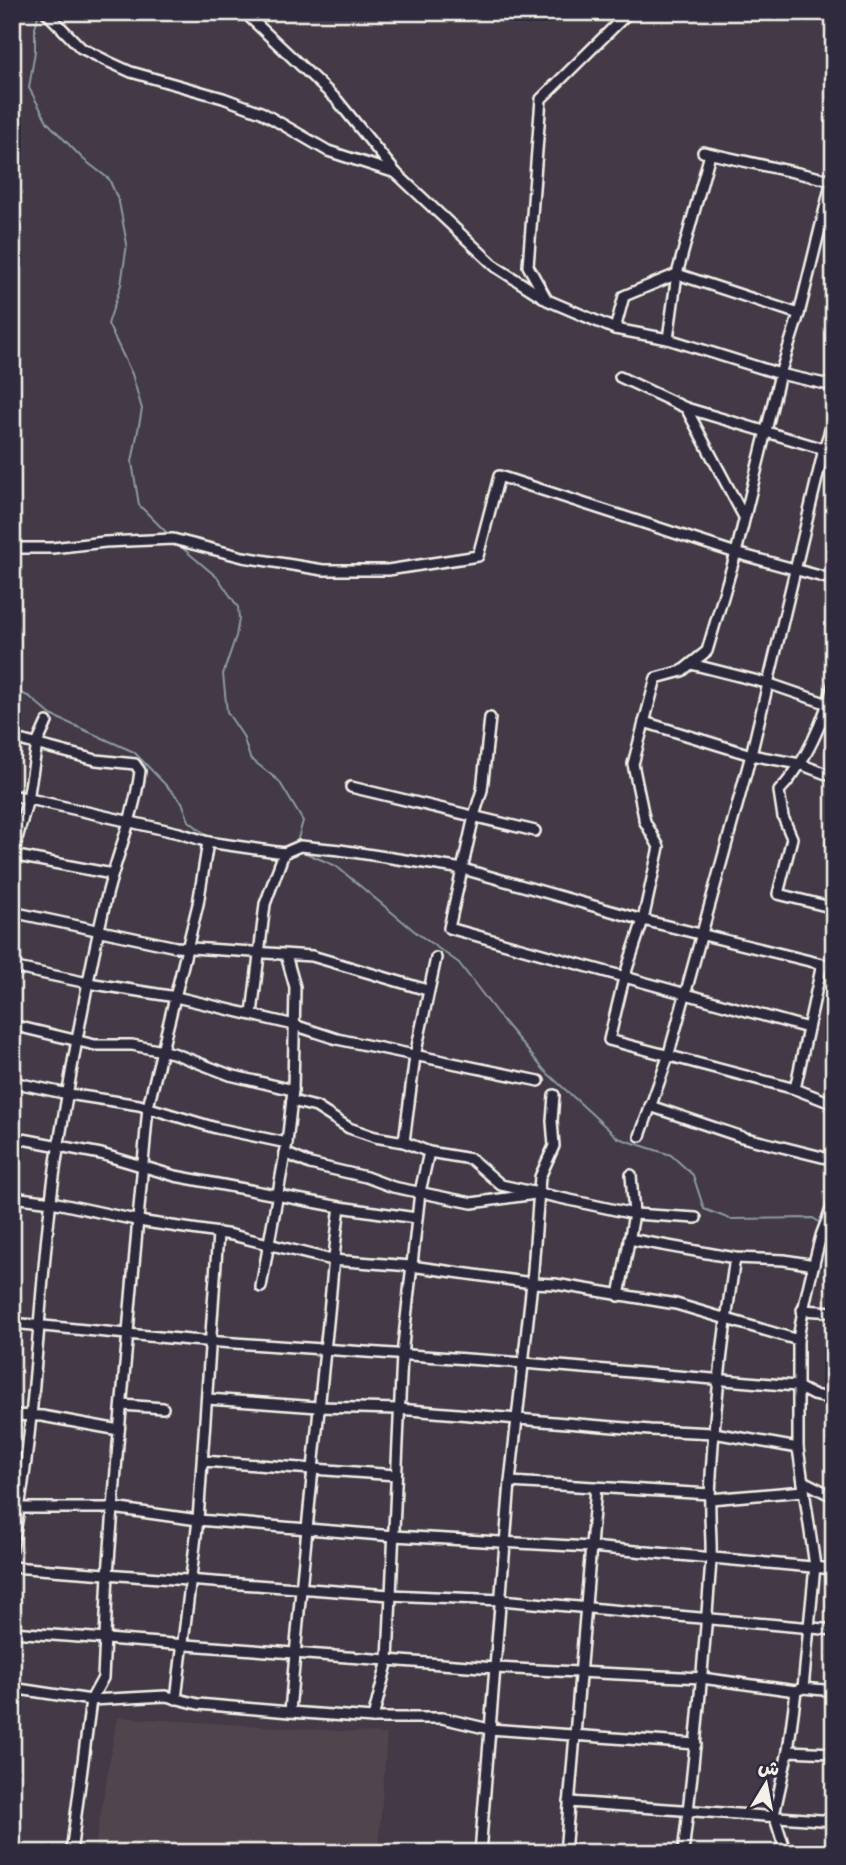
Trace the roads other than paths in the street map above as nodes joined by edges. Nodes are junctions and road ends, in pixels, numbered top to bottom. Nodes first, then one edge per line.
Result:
1 (47, 12) edge
2 (244, 12) edge
3 (629, 12) edge
4 (396, 173) junction
5 (833, 181) edge
6 (677, 274) junction
7 (547, 300) junction
8 (799, 314) junction
9 (615, 329) junction
10 (668, 339) junction
11 (780, 374) junction
12 (620, 377) dead end
13 (834, 386) edge
14 (686, 408) junction
15 (834, 418) edge
16 (766, 433) junction
17 (829, 451) edge
18 (744, 517) junction
19 (12, 548) edge
20 (736, 553) junction
21 (796, 570) junction
22 (834, 580) edge
23 (691, 664) junction
24 (834, 682) edge
25 (770, 684) junction
26 (831, 705) edge
27 (490, 718) dead end
28 (47, 722) dead end
29 (644, 722) junction
30 (12, 738) edge
31 (37, 744) junction
32 (751, 755) junction
33 (800, 764) junction
34 (834, 777) edge
35 (351, 787) dead end
36 (12, 796) edge
37 (28, 799) junction
38 (474, 816) junction
39 (129, 823) junction
40 (534, 831) dead end
41 (208, 842) junction
42 (284, 853) junction
43 (12, 856) edge
44 (463, 869) junction
45 (112, 874) junction
46 (834, 906) edge
47 (12, 912) edge
48 (643, 920) junction
49 (99, 930) junction
50 (702, 935) junction
51 (187, 948) junction
52 (259, 954) junction
53 (286, 955) junction
54 (436, 958) dead end
55 (822, 964) junction
56 (12, 967) edge
57 (834, 967) edge
58 (624, 978) junction
59 (88, 984) junction
60 (427, 990) junction
61 (685, 992) junction
62 (176, 996) junction
63 (252, 1014) junction
64 (12, 1025) edge
65 (293, 1025) junction
66 (808, 1028) junction
67 (77, 1041) junction
68 (163, 1051) junction
69 (415, 1056) junction
70 (668, 1057) junction
71 (540, 1081) dead end
72 (12, 1082) edge
73 (795, 1089) junction
74 (68, 1094) junction
75 (555, 1095) dead end
76 (292, 1096) junction
77 (834, 1104) edge
78 (650, 1106) junction
79 (148, 1108) junction
80 (640, 1136) dead end
81 (12, 1137) edge
82 (404, 1142) junction
83 (59, 1146) junction
84 (286, 1148) junction
85 (429, 1153) junction
86 (834, 1160) edge
87 (142, 1167) junction
88 (631, 1175) dead end
89 (419, 1192) junction
90 (540, 1193) junction
91 (278, 1195) junction
92 (12, 1196) edge
93 (834, 1199) edge
94 (52, 1202) junction
95 (340, 1207) junction
96 (634, 1214) junction
97 (416, 1218) junction
98 (696, 1218) dead end
99 (139, 1221) junction
100 (218, 1234) junction
101 (629, 1239) junction
102 (269, 1245) junction
103 (735, 1258) junction
104 (332, 1261) junction
105 (814, 1265) junction
106 (411, 1266) junction
107 (532, 1283) junction
108 (261, 1287) dead end
109 (618, 1296) junction
110 (802, 1310) junction
111 (834, 1312) edge
112 (726, 1318) junction
113 (12, 1322) edge
114 (38, 1325) junction
115 (128, 1333) junction
116 (798, 1340) junction
117 (212, 1341) junction
118 (326, 1350) junction
119 (402, 1355) junction
120 (524, 1363) junction
121 (721, 1379) junction
122 (796, 1386) junction
123 (208, 1399) junction
124 (834, 1399) edge
125 (122, 1405) junction
126 (318, 1407) junction
127 (163, 1408) dead end
128 (398, 1409) junction
129 (12, 1415) edge
130 (32, 1415) junction
131 (517, 1418) junction
132 (120, 1430) junction
133 (714, 1433) junction
134 (798, 1448) junction
135 (203, 1461) junction
136 (312, 1471) junction
137 (396, 1475) junction
138 (510, 1482) junction
139 (804, 1486) junction
140 (596, 1487) junction
141 (710, 1497) junction
142 (834, 1497) edge
143 (113, 1508) junction
144 (16, 1509) edge
145 (198, 1520) junction
146 (306, 1529) junction
147 (394, 1536) junction
148 (505, 1543) junction
149 (591, 1547) junction
150 (12, 1548) edge
151 (711, 1557) junction
152 (815, 1566) junction
153 (12, 1567) edge
154 (834, 1569) edge
155 (108, 1574) junction
156 (191, 1580) junction
157 (300, 1588) junction
158 (390, 1595) junction
159 (501, 1600) junction
160 (586, 1609) junction
161 (706, 1619) junction
162 (809, 1629) junction
163 (834, 1630) edge
164 (12, 1632) edge
165 (104, 1639) junction
166 (183, 1643) junction
167 (294, 1653) junction
168 (388, 1660) junction
169 (495, 1668) junction
170 (581, 1674) junction
171 (702, 1678) junction
172 (12, 1688) edge
173 (800, 1689) junction
174 (834, 1691) edge
175 (176, 1699) junction
176 (91, 1700) junction
177 (289, 1712) junction
178 (373, 1718) junction
179 (489, 1729) junction
180 (576, 1734) junction
181 (696, 1744) junction
182 (788, 1751) junction
183 (834, 1753) edge
184 (569, 1802) junction
185 (688, 1810) junction
186 (774, 1815) junction
187 (834, 1821) edge
188 (71, 1853) edge
189 (480, 1853) edge
190 (565, 1853) edge
191 (683, 1853) edge
192 (786, 1853) edge

1 - 4 street
2 - 4 street
3 - 7 street
4 - 7 street
5 - 6 street
5 - 8 street
6 - 8 street
6 - 9 street
6 - 10 street
7 - 9 street
8 - 11 street
9 - 10 street
10 - 11 street
11 - 13 street
11 - 16 street
12 - 14 street
14 - 16 street
14 - 18 street
15 - 17 street
16 - 17 street
16 - 18 street
17 - 21 street
18 - 20 street
19 - 20 street
20 - 21 street
20 - 23 street
21 - 22 street
21 - 25 street
23 - 25 street
23 - 29 street
24 - 26 street
25 - 26 street
25 - 32 street
26 - 33 street
27 - 38 street
28 - 31 street
29 - 32 street
29 - 48 street
30 - 31 street
31 - 37 street
31 - 39 street
32 - 33 street
32 - 50 street
33 - 34 street
33 - 46 street
35 - 38 street
36 - 37 street
37 - 39 street
37 - 43 street
38 - 40 street
38 - 44 street
39 - 41 street
39 - 45 street
41 - 42 street
41 - 51 street
42 - 44 street
42 - 52 street
43 - 45 street
44 - 48 street
44 - 58 street
45 - 49 street
47 - 49 street
48 - 50 street
48 - 58 street
49 - 51 street
49 - 59 street
50 - 55 street
50 - 61 street
51 - 52 street
51 - 62 street
52 - 53 street
52 - 63 street
53 - 60 street
53 - 65 street
54 - 60 street
55 - 57 street
55 - 66 street
56 - 59 street
58 - 61 street
58 - 70 street
59 - 62 street
59 - 67 street
60 - 69 street
61 - 66 street
61 - 70 street
62 - 63 street
62 - 68 street
63 - 65 street
64 - 67 street
65 - 69 street
65 - 76 street
66 - 73 street
67 - 68 street
67 - 74 street
68 - 76 street
68 - 79 street
69 - 71 street
69 - 82 street
70 - 73 street
70 - 78 street
72 - 74 street
73 - 77 street
74 - 79 street
74 - 83 street
75 - 90 street
76 - 82 street
76 - 84 street
78 - 80 street
78 - 86 street
79 - 84 street
79 - 87 street
81 - 83 street
82 - 85 street
83 - 87 street
83 - 94 street
84 - 89 street
84 - 91 street
85 - 89 street
85 - 90 street
87 - 91 street
87 - 99 street
88 - 96 street
89 - 90 street
89 - 97 street
90 - 96 street
90 - 107 street
91 - 95 street
91 - 102 street
92 - 94 street
93 - 105 street
94 - 99 street
94 - 114 street
95 - 97 street
95 - 104 street
96 - 98 street
96 - 101 street
97 - 106 street
99 - 100 street
99 - 115 street
100 - 102 street
100 - 117 street
101 - 103 street
101 - 109 street
102 - 104 street
102 - 108 street
103 - 105 street
103 - 112 street
104 - 106 street
104 - 118 street
105 - 110 street
106 - 107 street
106 - 119 street
107 - 109 street
107 - 120 street
109 - 112 street
110 - 111 street
110 - 116 street
112 - 116 street
112 - 121 street
113 - 114 street
114 - 115 street
114 - 130 street
115 - 117 street
115 - 125 street
116 - 122 street
117 - 118 street
117 - 123 street
118 - 119 street
118 - 126 street
119 - 120 street
119 - 128 street
120 - 121 street
120 - 131 street
121 - 122 street
121 - 133 street
122 - 124 street
122 - 134 street
123 - 126 street
123 - 135 street
125 - 127 street
125 - 132 street
126 - 128 street
126 - 136 street
128 - 131 street
128 - 137 street
129 - 130 street
130 - 132 street
130 - 144 street
131 - 133 street
131 - 138 street
132 - 143 street
133 - 134 street
133 - 141 street
134 - 139 street
135 - 136 street
135 - 145 street
136 - 137 street
136 - 146 street
137 - 147 street
138 - 140 street
138 - 148 street
139 - 141 street
139 - 142 street
139 - 152 street
140 - 141 street
140 - 149 street
141 - 151 street
143 - 144 street
143 - 145 street
143 - 155 street
144 - 150 street
145 - 146 street
145 - 156 street
146 - 147 street
146 - 157 street
147 - 148 street
147 - 158 street
148 - 149 street
148 - 159 street
149 - 151 street
149 - 160 street
151 - 152 street
151 - 161 street
152 - 154 street
152 - 162 street
153 - 155 street
155 - 156 street
155 - 165 street
156 - 157 street
156 - 166 street
157 - 158 street
157 - 167 street
158 - 159 street
158 - 168 street
159 - 160 street
159 - 169 street
160 - 161 street
160 - 170 street
161 - 162 street
161 - 171 street
162 - 163 street
162 - 173 street
164 - 165 street
165 - 166 street
165 - 176 street
166 - 167 street
166 - 175 street
167 - 168 street
167 - 177 street
168 - 169 street
168 - 178 street
169 - 170 street
169 - 179 street
170 - 171 street
170 - 180 street
171 - 173 street
171 - 181 street
172 - 176 street
173 - 174 street
173 - 182 street
175 - 176 street
175 - 177 street
176 - 188 street
177 - 178 street
178 - 179 street
179 - 180 street
179 - 189 street
180 - 181 street
180 - 184 street
181 - 185 street
182 - 183 street
182 - 186 street
184 - 185 street
184 - 190 street
185 - 186 street
185 - 191 street
186 - 187 street
186 - 192 street

